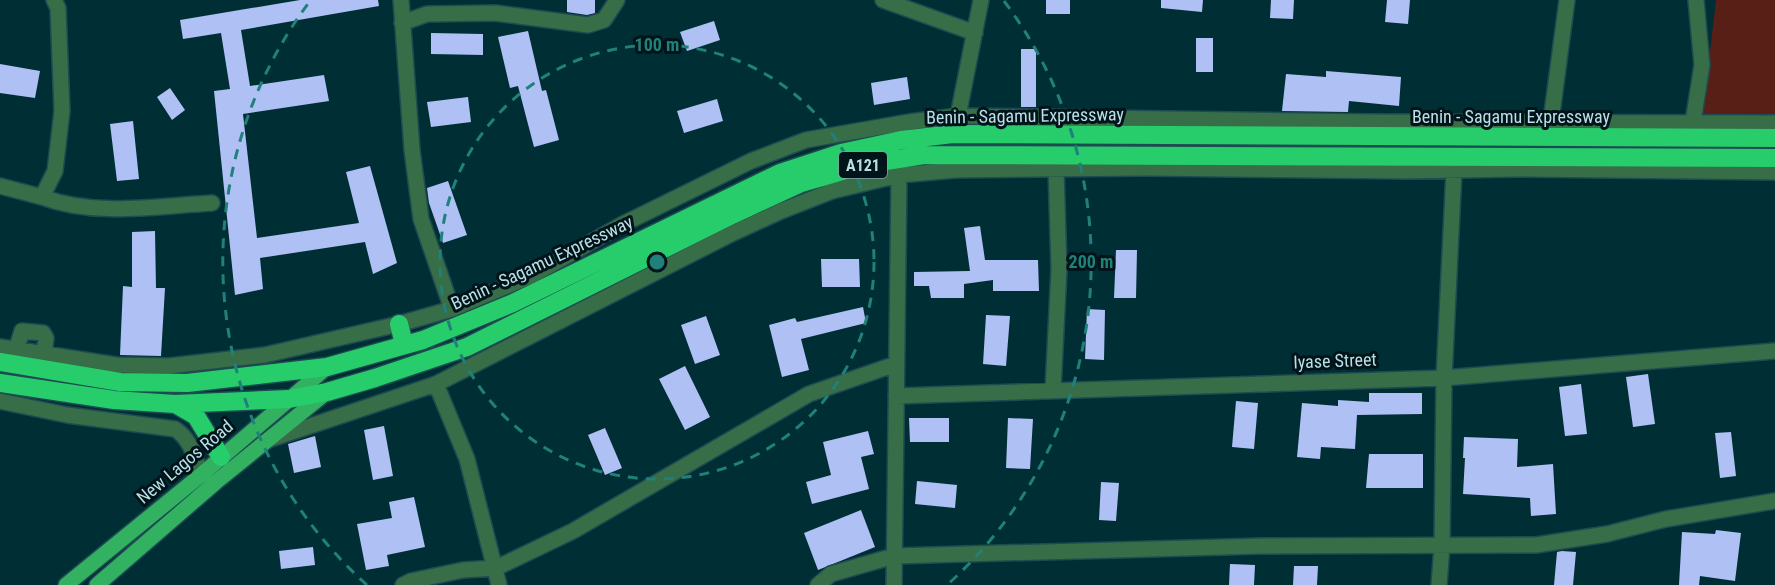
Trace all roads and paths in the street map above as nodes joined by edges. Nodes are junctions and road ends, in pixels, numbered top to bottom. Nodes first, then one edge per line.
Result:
1 (54, 0) edge
2 (401, 0) edge
3 (617, 0) edge
4 (883, 0) edge
5 (981, 0) edge
6 (1567, 0) edge
7 (1696, 0) edge
8 (402, 23) junction
9 (975, 33) junction
10 (958, 116) junction
11 (1551, 121) junction
12 (1693, 122) junction
13 (1775, 123) edge
14 (1775, 138) edge
15 (1775, 158) edge
16 (1056, 169) junction
17 (1454, 170) junction
18 (1775, 172) edge
19 (899, 176) junction
20 (0, 186) edge
21 (42, 197) junction
22 (212, 203) dead end
23 (452, 309) junction
24 (399, 324) junction
25 (404, 344) junction
26 (0, 347) edge
27 (1775, 351) edge
28 (0, 362) edge
29 (896, 364) junction
30 (327, 367) junction
31 (1444, 378) junction
32 (0, 383) edge
33 (436, 384) junction
34 (1053, 390) junction
35 (327, 392) junction
36 (896, 396) junction
37 (289, 399) junction
38 (0, 401) edge
39 (175, 404) junction
40 (265, 441) junction
41 (221, 457) junction
42 (201, 474) junction
43 (1775, 501) edge
44 (1442, 546) junction
45 (894, 556) junction
46 (496, 568) junction
47 (66, 585) edge
48 (97, 585) edge
49 (403, 585) edge
50 (499, 585) edge
51 (818, 585) edge
52 (894, 585) edge
53 (1439, 585) edge

1 - 21 street
2 - 8 street
3 - 8 street
4 - 9 street
5 - 9 street
6 - 11 street
7 - 12 street
8 - 23 street
9 - 10 street
10 - 11 street
10 - 23 street
11 - 12 street
12 - 13 street
14 - 25 highway, Benin - Sagamu Expressway / A121
15 - 35 highway, A121
16 - 17 street
16 - 19 street
16 - 34 street
17 - 18 street
17 - 31 street
19 - 29 street
19 - 33 street
20 - 21 street
21 - 22 street
23 - 24 street
24 - 25 highway
24 - 26 street
25 - 30 highway, Benin - Sagamu Expressway / A121
27 - 31 street, Iyase Street
28 - 30 highway, Benin - Sagamu Expressway / A121
29 - 36 street
29 - 46 street
30 - 37 main road, New Lagos Road
31 - 34 street, Iyase Street
31 - 44 street
32 - 39 highway, A121
33 - 40 street
33 - 46 street
34 - 36 street, Iyase Street
35 - 37 highway, A121
35 - 40 main road, New Lagos Road
36 - 45 street
37 - 39 highway, A121
37 - 41 main road, New Lagos Road
38 - 42 street
39 - 41 highway
40 - 48 main road, New Lagos Road
41 - 42 main road, New Lagos Road
42 - 47 main road, New Lagos Road
43 - 44 street
44 - 45 street
44 - 53 street
45 - 51 street
45 - 52 street
46 - 49 street
46 - 50 street

